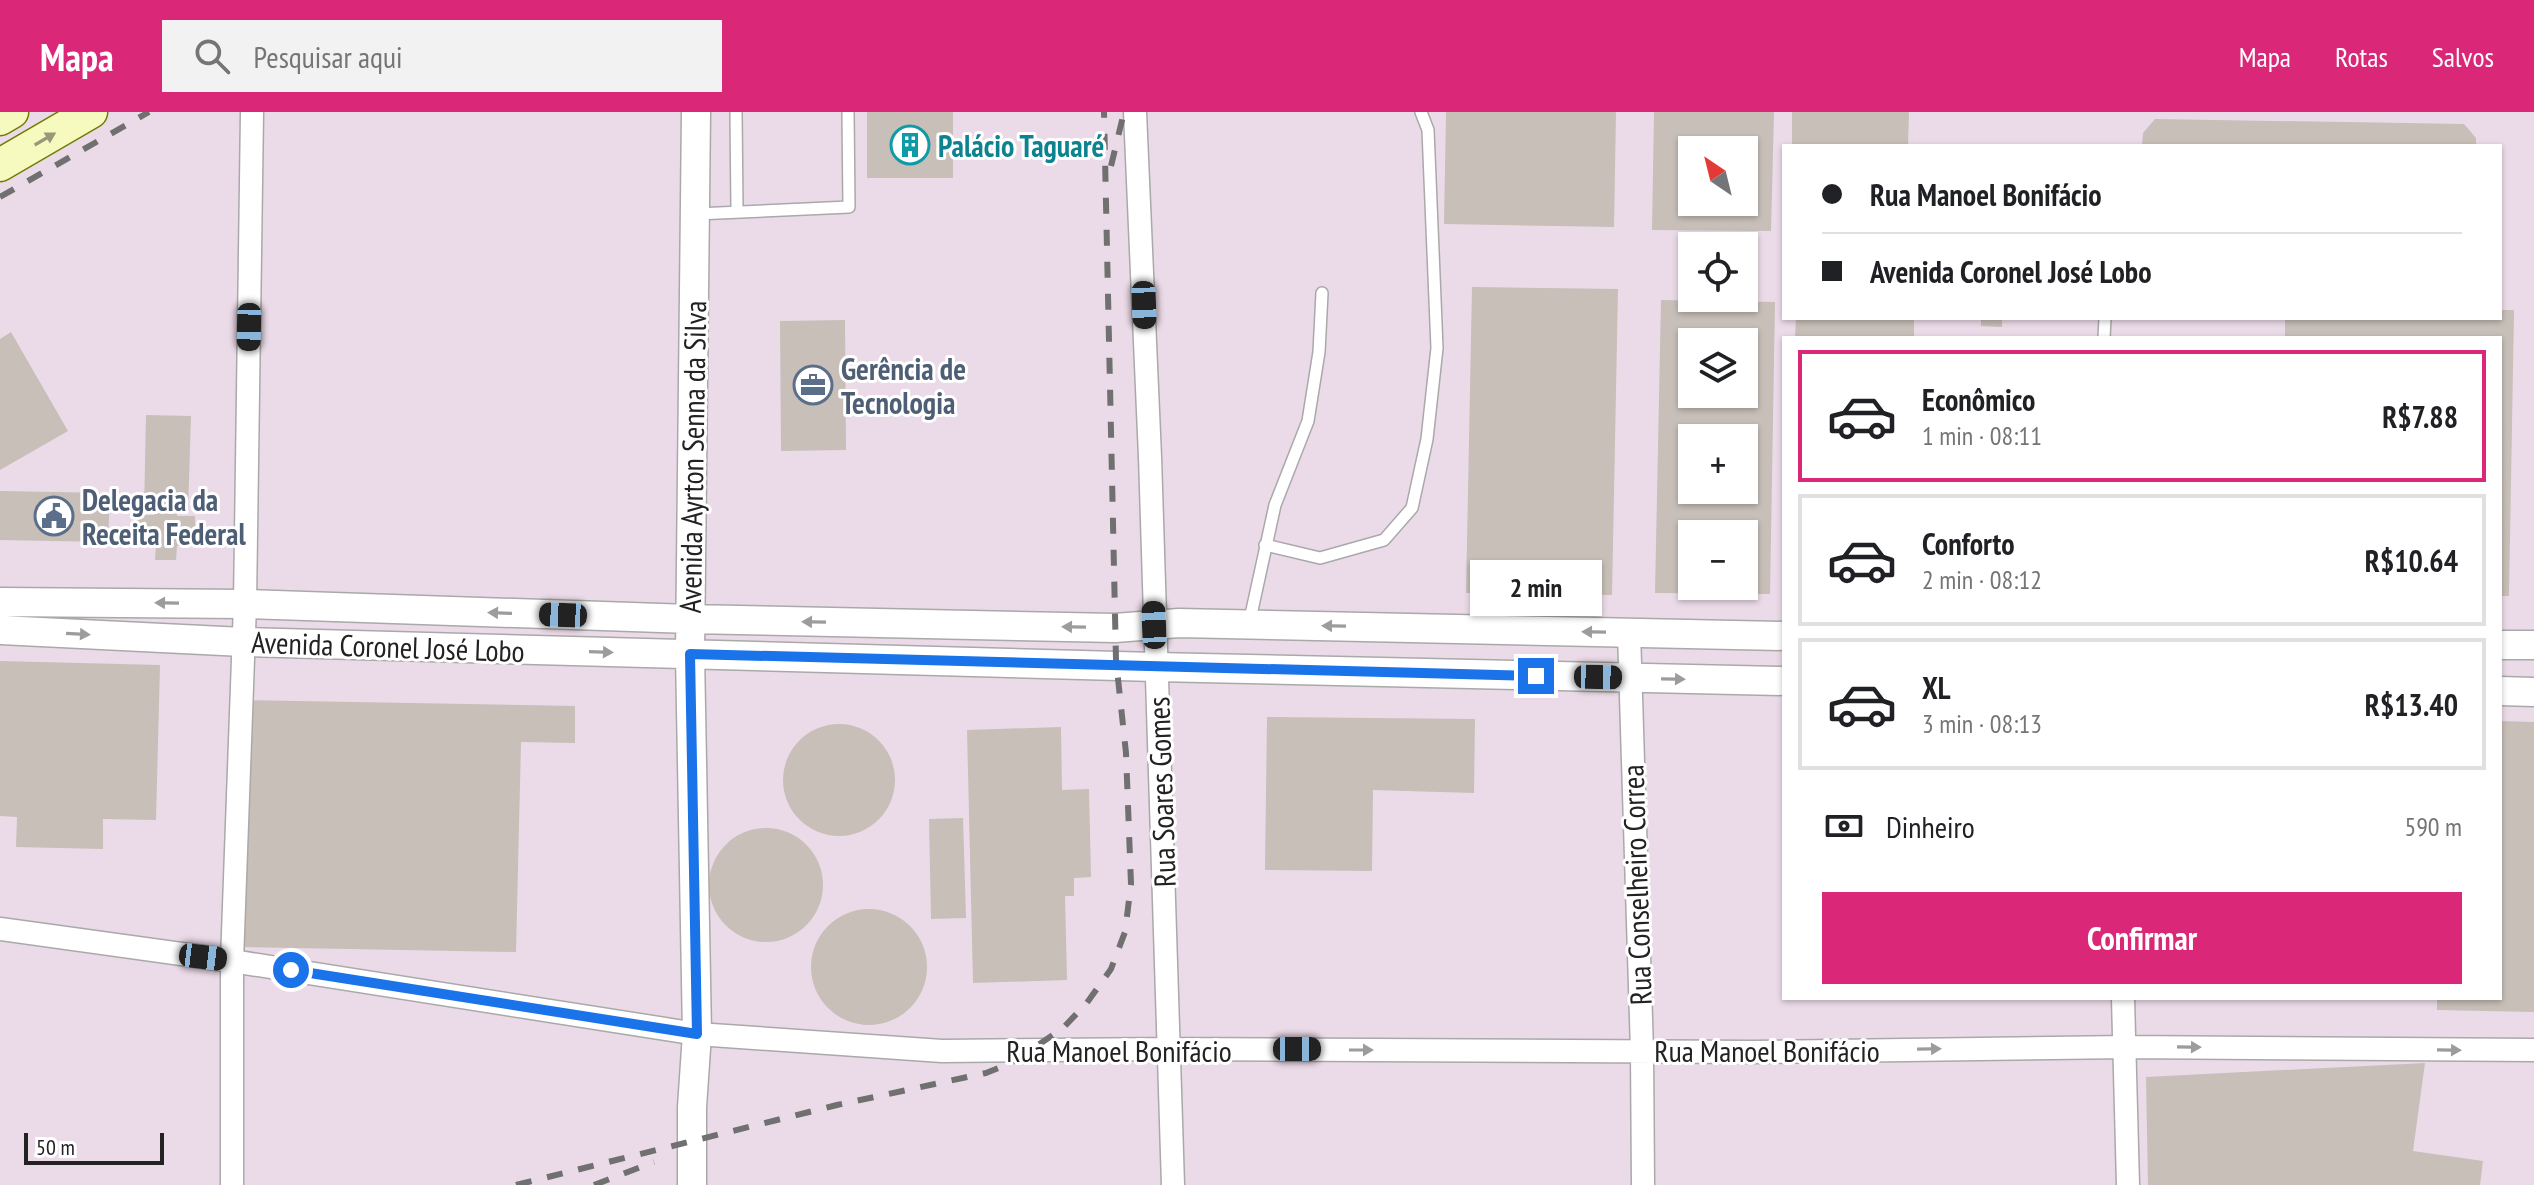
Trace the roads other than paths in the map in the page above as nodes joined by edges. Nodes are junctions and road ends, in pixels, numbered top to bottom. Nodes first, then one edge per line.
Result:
1 (12, 112) edge
2 (91, 112) edge
3 (252, 112) edge
4 (696, 112) edge
5 (736, 112) edge
6 (848, 112) edge
7 (1135, 112) edge
8 (1421, 112) edge
9 (0, 119) edge
10 (0, 165) edge
11 (737, 210) junction
12 (695, 214) junction
13 (1322, 293) dead end
14 (1265, 545) junction
15 (0, 602) edge
16 (245, 604) junction
17 (690, 619) junction
18 (1154, 625) junction
19 (1249, 625) junction
20 (0, 630) edge
21 (1629, 632) junction
22 (1782, 636) edge
23 (243, 642) junction
24 (2502, 645) edge
25 (2534, 645) edge
26 (690, 654) junction
27 (1155, 667) junction
28 (1629, 678) junction
29 (1782, 681) edge
30 (2502, 691) edge
31 (2534, 692) edge
32 (0, 929) edge
33 (232, 961) junction
34 (2123, 1000) edge
35 (697, 1034) junction
36 (2126, 1047) junction
37 (1171, 1049) junction
38 (2534, 1050) edge
39 (1642, 1051) junction
40 (232, 1185) edge
41 (692, 1185) edge
42 (1173, 1185) edge
43 (1643, 1185) edge
44 (2128, 1185) edge

1 - 9 main road
10 -> 2 main road
3 - 16 street
4 - 12 street, Avenida Ayrton Senna da Silva
5 - 11 lane
6 - 11 lane
7 - 18 street, Rua Soares Gomes
8 - 14 lane
11 - 12 lane
12 - 17 street, Avenida Ayrton Senna da Silva
13 - 14 lane
14 - 19 lane
16 -> 15 street, Avenida Coronel José Lobo
17 -> 16 street, Avenida Coronel José Lobo
16 - 23 street
18 -> 17 street, Avenida Coronel José Lobo
17 - 26 street, Avenida Ayrton Senna da Silva
18 - 19 street, Avenida Coronel José Lobo
18 - 27 street, Rua Soares Gomes
21 -> 19 street, Avenida Coronel José Lobo
20 -> 23 street, Avenida Coronel José Lobo
21 - 22 street, Avenida Coronel José Lobo
21 - 28 street, Rua Conselheiro Correa
23 -> 26 street, Avenida Coronel José Lobo
23 - 33 street
24 - 25 street
26 - 27 street, Avenida Coronel José Lobo
26 - 35 street, Avenida Ayrton Senna da Silva
27 - 28 street, Avenida Coronel José Lobo
27 - 37 street, Rua Soares Gomes
28 -> 29 street, Avenida Coronel José Lobo
28 - 39 street, Rua Conselheiro Correa
30 - 31 street
32 - 33 street, Rua Manoel Bonifácio
33 - 35 street, Rua Manoel Bonifácio
33 - 40 street
34 - 36 street
35 - 37 street, Rua Manoel Bonifácio
35 - 41 street, Avenida Ayrton Senna da Silva
36 -> 38 street, Rua Manoel Bonifácio
39 -> 36 street, Rua Manoel Bonifácio
36 - 44 street
37 -> 39 street, Rua Manoel Bonifácio
37 - 42 street, Rua Soares Gomes
39 - 43 street, Rua Conselheiro Correa

